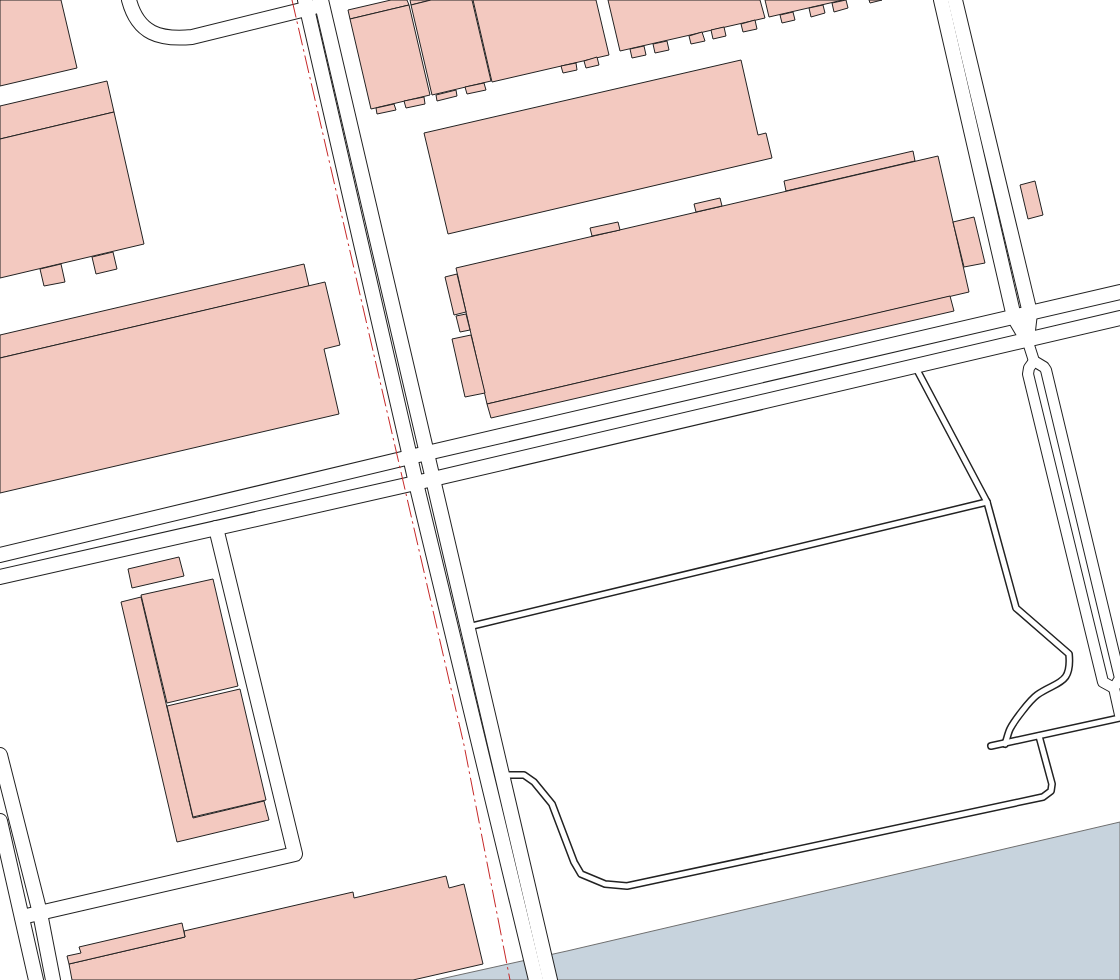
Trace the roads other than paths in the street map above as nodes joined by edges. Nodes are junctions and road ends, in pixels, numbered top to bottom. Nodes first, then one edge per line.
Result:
1 (129, 0) edge
2 (940, 0) edge
3 (955, 0) edge
4 (322, 2) edge
5 (306, 4) edge
6 (1120, 292) edge
7 (1030, 313) junction
8 (1014, 317) junction
9 (1120, 318) edge
10 (1027, 339) junction
11 (1034, 361) junction
12 (916, 366) junction
13 (427, 453) junction
14 (410, 457) junction
15 (433, 479) junction
16 (416, 483) junction
17 (988, 502) junction
18 (216, 528) junction
19 (0, 555) edge
20 (0, 577) edge
21 (468, 626) junction
22 (1114, 688) junction
23 (1120, 717) edge
24 (1039, 736) junction
25 (1005, 744) junction
26 (991, 746) dead end
27 (0, 755) edge
28 (502, 775) junction
29 (0, 821) edge
30 (40, 913) junction
31 (22, 916) junction
32 (36, 980) edge
33 (53, 980) edge
34 (536, 980) edge
35 (550, 980) edge

1 - 5 street
2 - 8 street
3 - 7 street
4 - 5 street
4 - 13 street
5 - 14 street
6 - 7 street
7 - 8 street
7 - 10 street
8 - 10 street
8 - 13 street
9 - 10 street
10 - 11 street
10 - 12 street
11 - 22 street
11 - 22 street
12 - 15 street
12 - 17 lane
13 - 14 street
13 - 15 street
14 - 16 street
14 - 19 street
15 - 16 street
15 - 21 street
16 - 18 street
16 - 34 street
17 - 21 lane
17 - 25 lane
18 - 20 street
18 - 30 street
21 - 28 street
22 - 23 street
23 - 24 lane
24 - 25 lane
24 - 28 lane
25 - 26 lane
27 - 30 street
28 - 35 street
29 - 31 street
30 - 31 street
30 - 33 street
31 - 32 street

